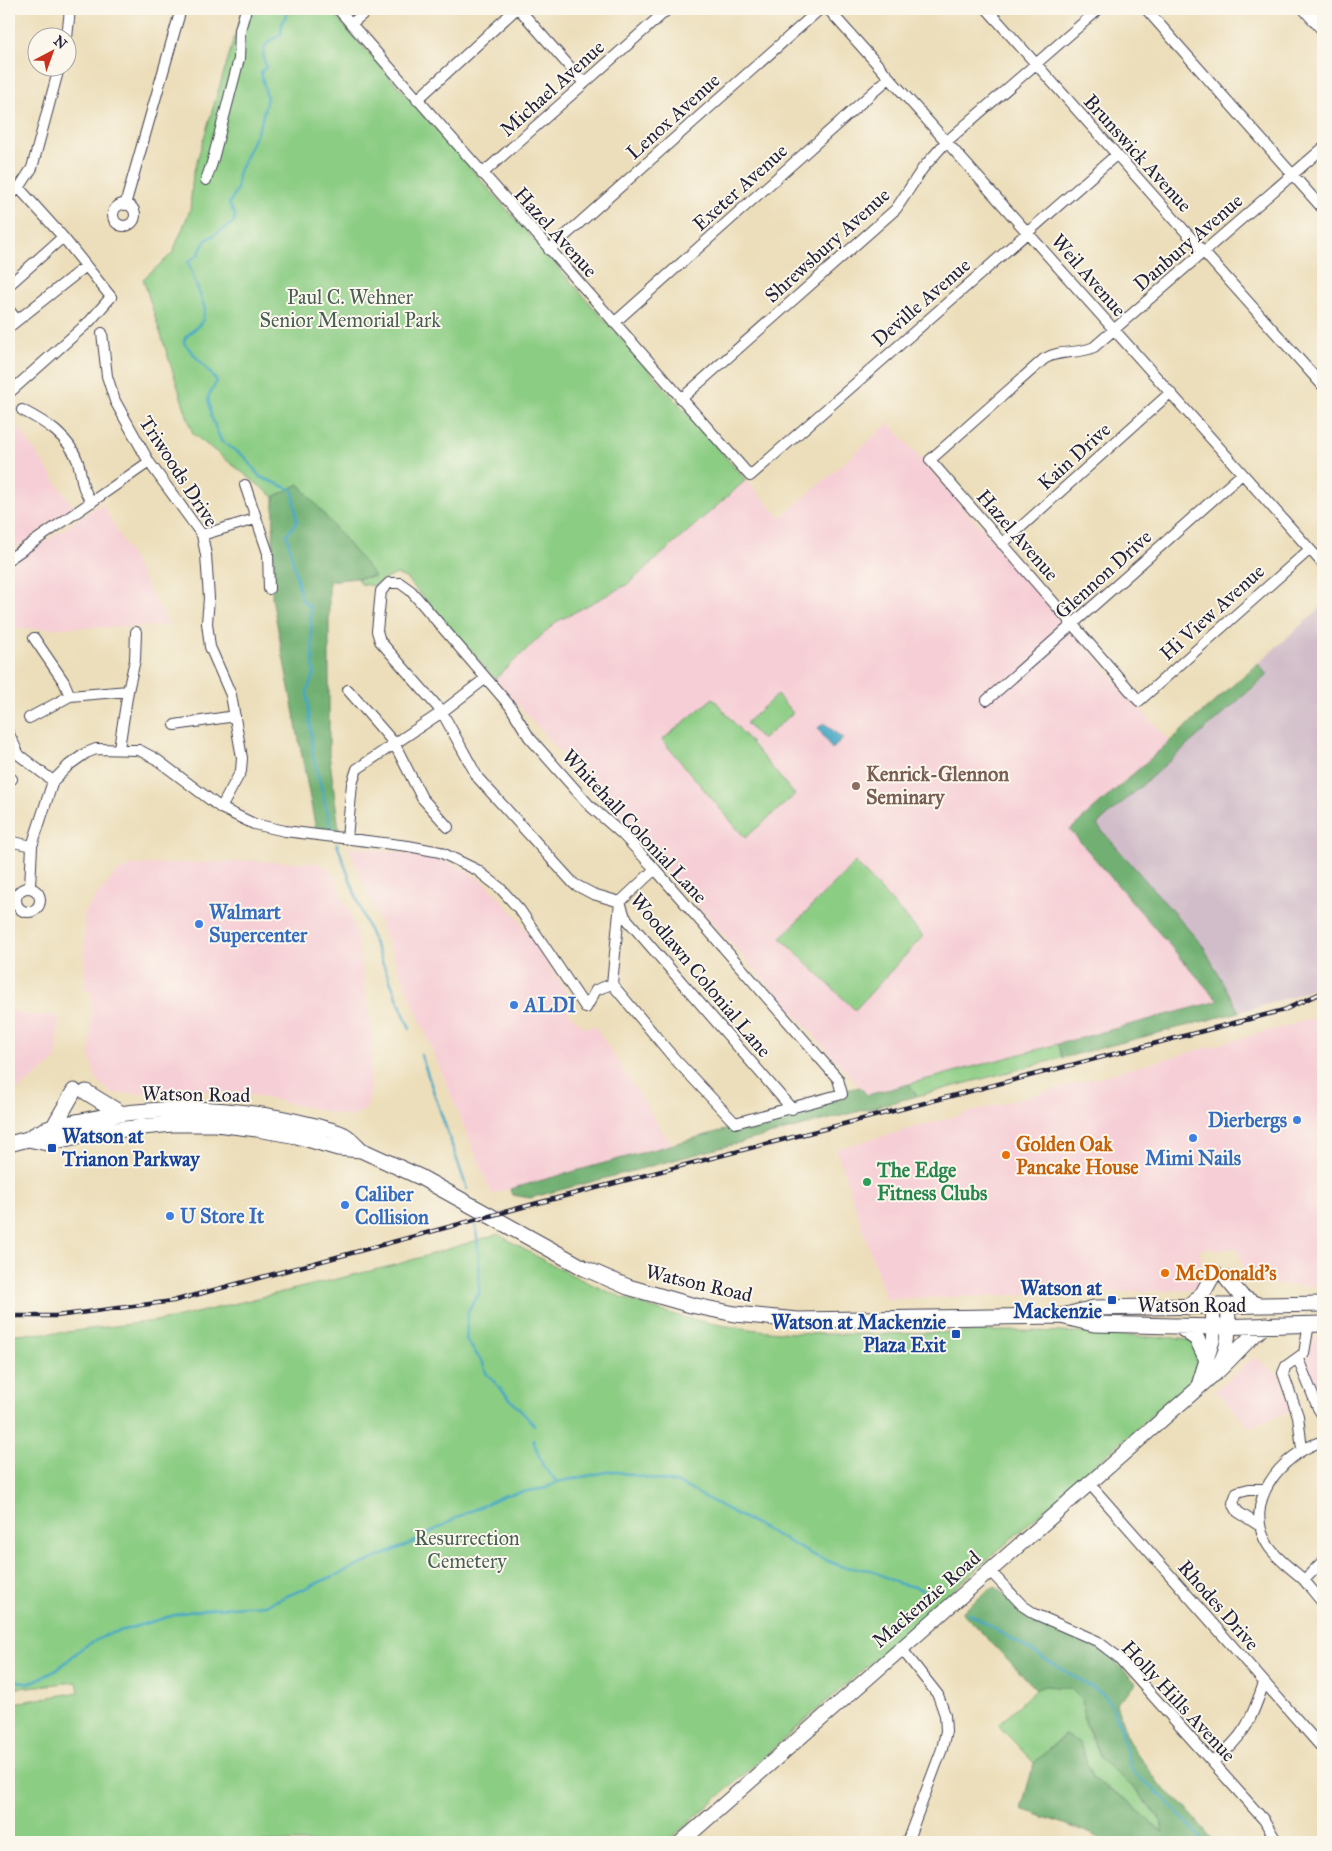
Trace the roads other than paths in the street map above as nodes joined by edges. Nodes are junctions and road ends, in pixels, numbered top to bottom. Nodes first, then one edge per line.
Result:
1 (70, 9) edge
2 (181, 9) edge
3 (246, 9) edge
4 (338, 9) edge
5 (368, 9) edge
6 (518, 9) edge
7 (667, 9) edge
8 (820, 9) edge
9 (828, 9) edge
10 (987, 9) edge
11 (1099, 9) edge
12 (1146, 9) edge
13 (1306, 9) edge
14 (351, 24) junction
15 (68, 28) edge
16 (1323, 28) edge
17 (1035, 63) junction
18 (56, 78) edge
19 (889, 78) junction
20 (584, 83) junction
21 (417, 100) junction
22 (946, 142) junction
23 (1323, 148) edge
24 (1116, 155) junction
25 (482, 174) junction
26 (1293, 175) junction
27 (206, 180) dead end
28 (19, 188) junction
29 (9, 196) edge
30 (126, 205) dead end
31 (1323, 209) edge
32 (1027, 232) junction
33 (63, 237) junction
34 (549, 250) junction
35 (1203, 251) junction
36 (86, 266) junction
37 (9, 285) edge
38 (9, 310) edge
39 (13, 319) edge
40 (614, 323) junction
41 (9, 327) edge
42 (1113, 330) junction
43 (102, 333) dead end
44 (1323, 386) edge
45 (9, 393) edge
46 (1170, 393) junction
47 (681, 399) junction
48 (22, 410) dead end
49 (930, 460) joint
50 (150, 462) junction
51 (1242, 474) junction
52 (750, 476) joint
53 (245, 485) dead end
54 (92, 502) junction
55 (254, 519) junction
56 (202, 535) junction
57 (1002, 544) junction
58 (1309, 550) junction
59 (9, 559) edge
60 (1323, 564) edge
61 (400, 583) joint
62 (269, 589) dead end
63 (1072, 624) junction
64 (136, 632) dead end
65 (34, 638) dead end
66 (486, 678) junction
67 (348, 690) dead end
68 (128, 691) junction
69 (70, 696) junction
70 (987, 700) dead end
71 (1139, 701) joint
72 (442, 712) junction
73 (235, 716) junction
74 (30, 718) dead end
75 (175, 725) dead end
76 (9, 734) edge
77 (394, 743) junction
78 (119, 748) junction
79 (53, 781) junction
80 (221, 808) junction
81 (448, 827) dead end
82 (347, 838) junction
83 (9, 841) edge
84 (32, 846) junction
85 (655, 869) junction
86 (30, 887) dead end
87 (620, 902) junction
88 (612, 984) junction
89 (792, 1108) junction
90 (122, 1114) junction
91 (54, 1126) junction
92 (28, 1139) junction
93 (9, 1144) edge
94 (361, 1150) junction
95 (1323, 1304) edge
96 (1259, 1306) junction
97 (1188, 1307) junction
98 (1221, 1307) junction
99 (1061, 1316) junction
100 (1316, 1324) edge
101 (1266, 1325) junction
102 (1179, 1326) junction
103 (1222, 1326) junction
104 (1298, 1359) junction
105 (1207, 1360) junction
106 (1213, 1374) junction
107 (1198, 1387) junction
108 (1323, 1416) edge
109 (1323, 1441) edge
110 (1302, 1449) junction
111 (1088, 1482) junction
112 (1265, 1490) junction
113 (1260, 1526) junction
114 (1323, 1561) edge
115 (989, 1570) junction
116 (1304, 1580) junction
117 (1323, 1603) edge
118 (901, 1648) junction
119 (1264, 1683) junction
120 (1323, 1749) edge
121 (1213, 1762) junction
122 (681, 1842) edge
123 (906, 1842) edge
124 (1277, 1842) edge

1 - 15 street
2 - 30 street
3 - 27 street
4 - 14 street, Hazel Avenue
5 - 14 street
6 - 20 street
6 - 21 street
7 - 20 street, Michael Avenue
8 - 34 street, Lenox Avenue
9 - 19 street, Weil Avenue
10 - 17 street, Brunswick Avenue
11 - 17 street, Shrewsbury Avenue
12 - 26 street
13 - 16 main road
14 - 21 street, Hazel Avenue
17 - 22 street, Shrewsbury Avenue
17 - 24 street, Brunswick Avenue
18 - 28 street
19 - 22 street, Weil Avenue
19 - 40 street, Exeter Avenue
20 - 25 street, Michael Avenue
21 - 25 street, Hazel Avenue
22 - 32 street, Weil Avenue
22 - 47 street, Shrewsbury Avenue
23 - 26 street, Danbury Avenue
24 - 32 street, Deville Avenue
24 - 35 street, Brunswick Avenue
25 - 34 street, Hazel Avenue
26 - 31 street
26 - 35 street, Danbury Avenue
28 - 29 street
28 - 33 street
32 - 42 street, Weil Avenue
32 - 52 street, Deville Avenue
33 - 36 street
33 - 37 street
34 - 40 street, Hazel Avenue
35 - 42 street, Danbury Avenue
35 - 44 street, Brunswick Avenue
36 - 39 street
36 - 45 street
38 - 39 street
39 - 41 street
40 - 47 street, Hazel Avenue
42 - 46 street, Weil Avenue
42 - 49 street, Danbury Avenue
43 - 50 street, Triwoods Drive
46 - 51 street, Weil Avenue
46 - 57 street, Kain Drive
47 - 52 street, Hazel Avenue
48 - 54 street
49 - 57 street, Hazel Avenue
50 - 54 street
50 - 56 street, Triwoods Drive
51 - 58 street, Weil Avenue
51 - 63 street, Glennon Drive
53 - 55 street
54 - 59 street
55 - 56 street
55 - 62 street
56 - 73 street, Triwoods Drive
57 - 63 street, Hazel Avenue
58 - 60 street, Weil Avenue
58 - 71 street, Hi View Avenue
61 - 66 street, Whitehall Colonial Lane
61 - 72 street, Woodlawn Colonial Lane
63 - 70 street, Glennon Drive
63 - 71 street, Hazel Avenue
64 - 68 street
65 - 69 street
66 - 72 street
66 - 85 street, Whitehall Colonial Lane
67 - 77 street
68 - 69 street
68 - 78 street
69 - 74 street
72 - 77 street
72 - 87 street, Woodlawn Colonial Lane
73 - 75 street
73 - 80 street, Triwoods Drive
76 - 79 street
77 - 81 street
77 - 82 street
78 - 79 street
78 - 80 street
79 - 84 street
80 - 82 street
82 - 88 street
83 - 84 street
84 - 86 street
85 - 87 street
85 - 89 street, Whitehall Colonial Lane
87 - 88 street
87 - 89 street, Woodlawn Colonial Lane
88 - 89 street
90 - 91 main road, Watson Road
90 - 91 main road
90 - 94 main road, Watson Road
91 - 92 main road, Watson Road
92 - 93 main road, Watson Road
92 - 94 main road, Watson Road
94 - 99 main road, Watson Road
95 - 96 main road, Watson Road
96 - 97 main road
96 - 98 main road, Watson Road
97 - 98 main road, Watson Road
97 - 99 main road, Watson Road
98 - 103 main road, Mackenzie Road
99 - 102 main road, Watson Road
100 - 101 main road, Watson Road
100 - 104 street
101 - 103 main road, Watson Road
101 - 106 main road
102 - 103 main road, Watson Road
102 - 105 main road
103 - 105 main road, Mackenzie Road
103 - 106 main road, Mackenzie Road
104 - 108 street
104 - 110 street
105 - 107 main road, Mackenzie Road
106 - 107 main road, Mackenzie Road
107 - 111 main road, Mackenzie Road
109 - 110 street
110 - 112 street
111 - 115 main road, Mackenzie Road
111 - 119 street, Rhodes Drive
112 - 113 street
112 - 113 street
113 - 116 street
114 - 116 street
115 - 118 main road, Mackenzie Road
115 - 121 street, Holly Hills Avenue
116 - 117 street
118 - 122 main road, Mackenzie Road
118 - 123 street
119 - 120 street, Rhodes Drive
119 - 121 street
121 - 124 street, Holly Hills Avenue

